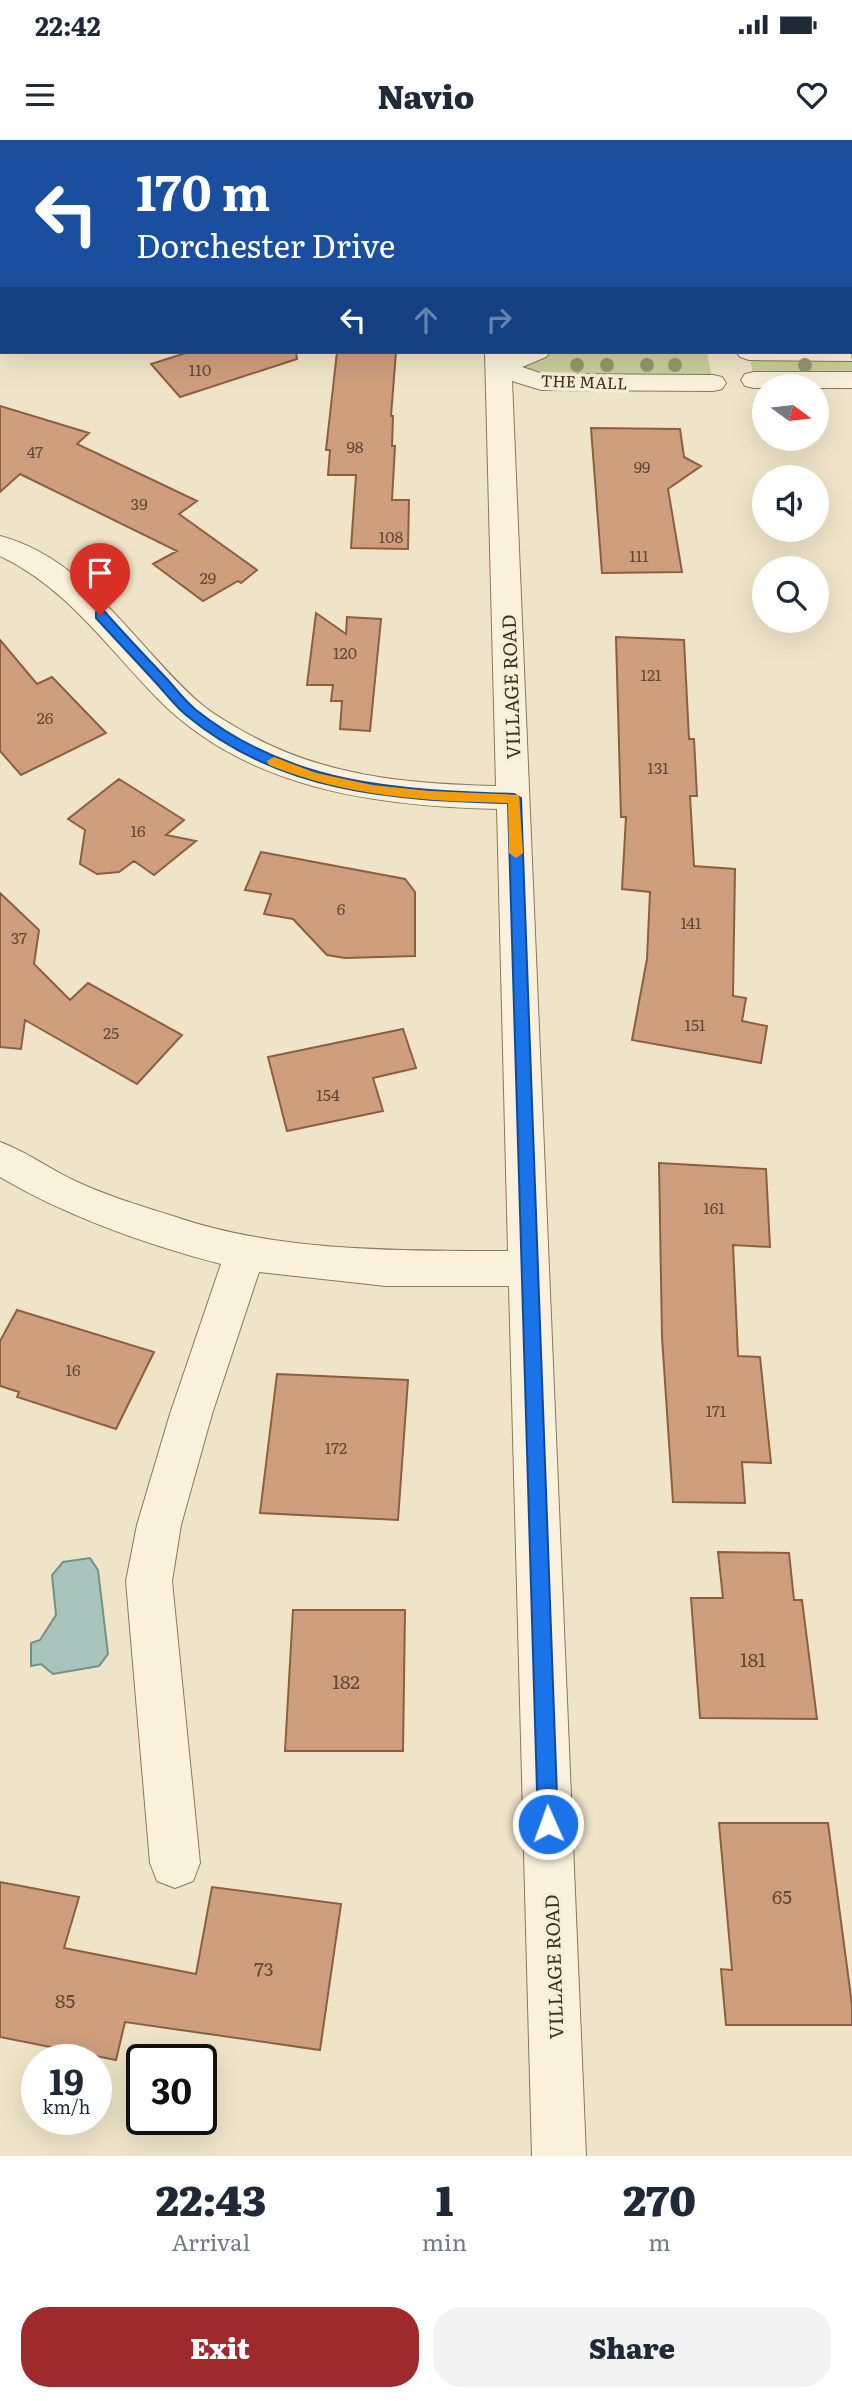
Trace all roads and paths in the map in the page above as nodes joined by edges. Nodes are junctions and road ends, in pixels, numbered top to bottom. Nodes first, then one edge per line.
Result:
1 (527, 354) edge
2 (498, 360) edge
3 (830, 380) edge
4 (852, 380) edge
5 (713, 383) dead end
6 (0, 545) edge
7 (514, 798) junction
8 (0, 1158) edge
9 (245, 1253) junction
10 (531, 1269) junction
11 (175, 1863) dead end
12 (559, 2156) edge

1 - 2 street, THE MALL
2 - 5 street, THE MALL
2 - 7 street, VILLAGE ROAD
3 - 4 street
6 - 7 street
7 - 10 street, VILLAGE ROAD
8 - 9 street
9 - 10 street
9 - 11 street
10 - 12 street, VILLAGE ROAD

